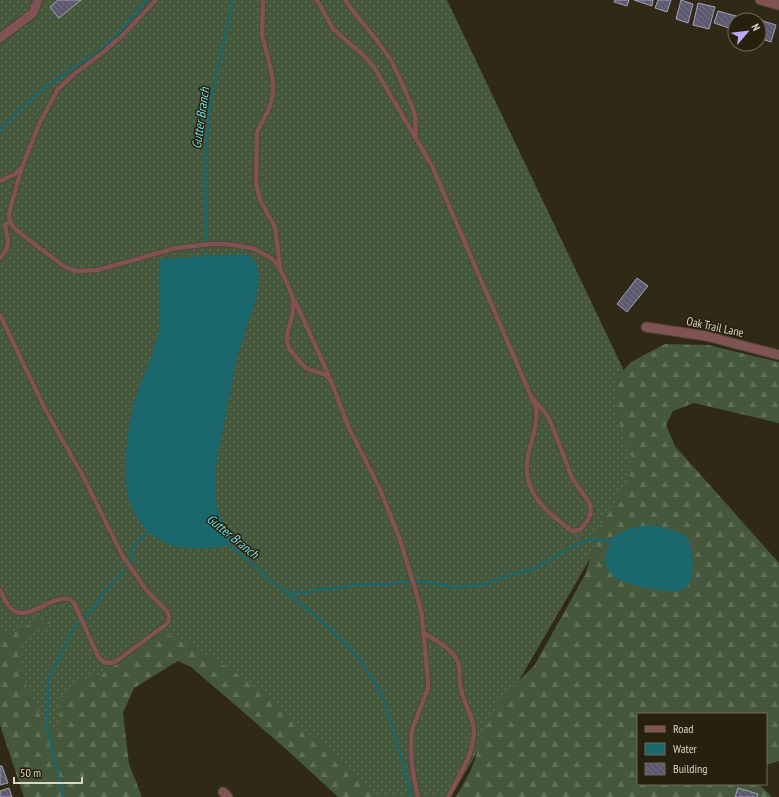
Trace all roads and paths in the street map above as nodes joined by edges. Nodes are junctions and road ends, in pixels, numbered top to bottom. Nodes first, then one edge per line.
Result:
1 (38, 0) edge
2 (156, 0) edge
3 (263, 0) edge
4 (317, 0) edge
5 (345, 0) edge
6 (760, 0) edge
7 (779, 5) edge
8 (0, 38) edge
9 (416, 137) junction
10 (22, 166) junction
11 (0, 181) edge
12 (10, 222) junction
13 (0, 258) edge
14 (281, 270) junction
15 (293, 298) junction
16 (0, 315) edge
17 (646, 327) dead end
18 (779, 355) edge
19 (329, 378) junction
20 (532, 398) junction
21 (0, 590) edge
22 (424, 633) junction
23 (418, 797) edge
24 (448, 797) edge

1 - 8 street
2 - 10 lane
3 - 14 lane
4 - 9 lane
5 - 9 lane
6 - 7 street
9 - 20 lane
10 - 11 lane
10 - 12 lane
12 - 13 lane
12 - 14 lane
14 - 15 lane
15 - 19 lane
15 - 19 lane
16 - 21 lane
17 - 18 street, Oak Trail Lane
19 - 22 lane
20 - 20 lane
22 - 23 lane
22 - 24 lane

